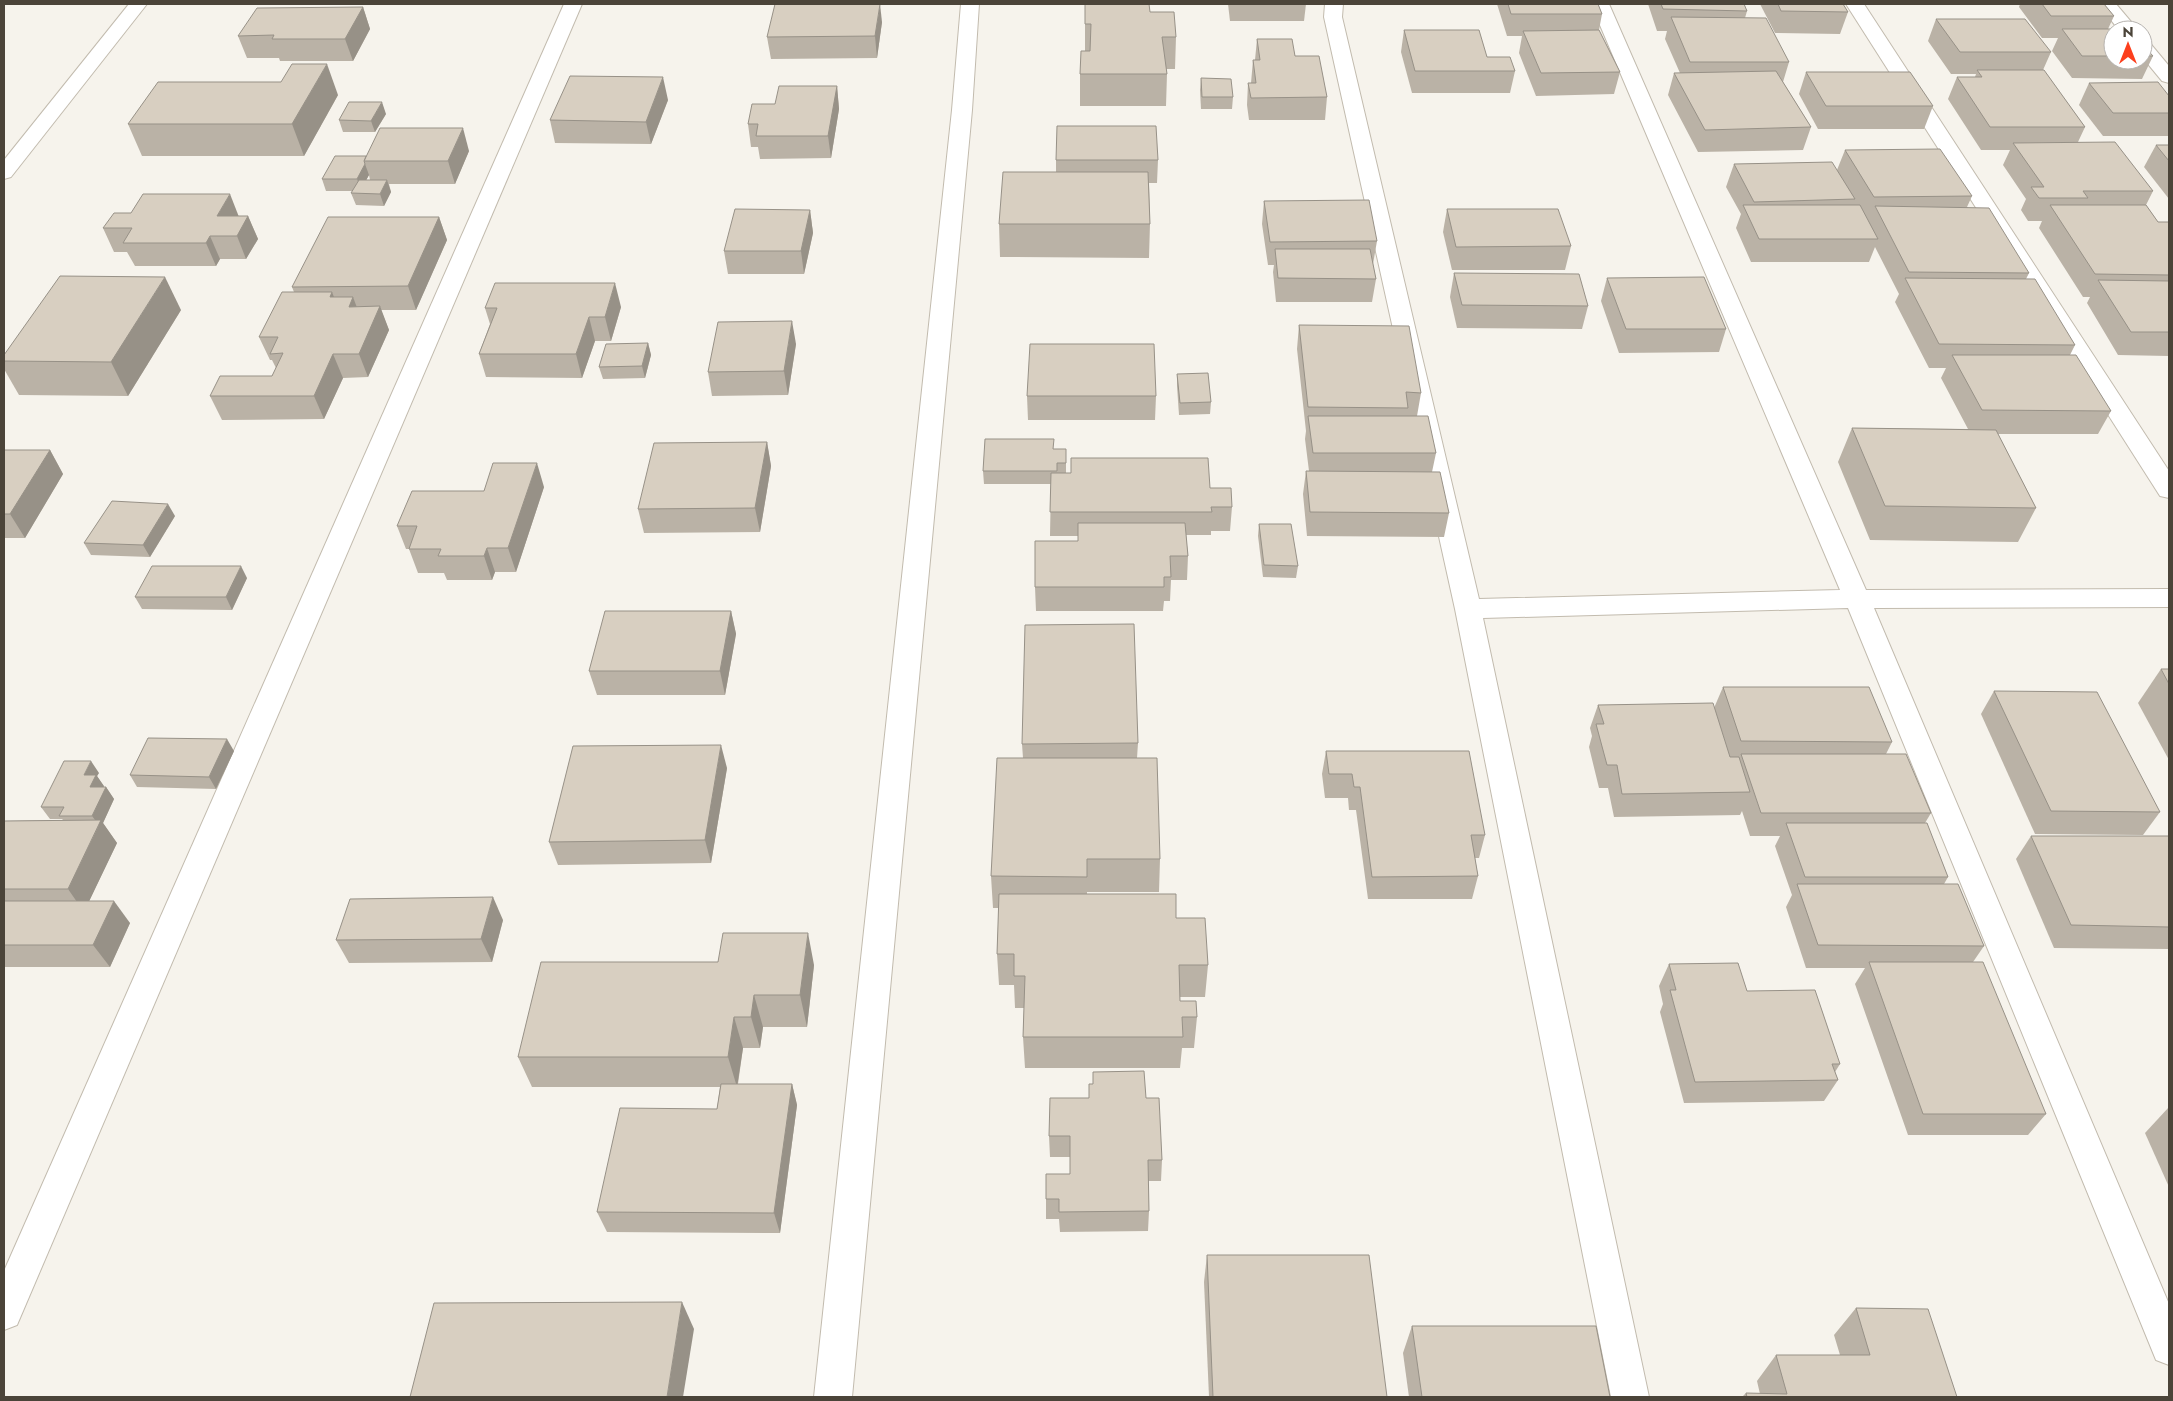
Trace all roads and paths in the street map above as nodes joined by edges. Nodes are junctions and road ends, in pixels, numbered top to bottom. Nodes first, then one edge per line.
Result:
1 (138, 4) edge
2 (574, 4) edge
3 (970, 4) edge
4 (1334, 4) edge
5 (1600, 4) edge
6 (1855, 4) edge
7 (2107, 4) edge
8 (2121, 20) edge
9 (2153, 58) edge
10 (2169, 77) edge
11 (4, 173) edge
12 (2169, 490) edge
13 (2169, 598) edge
14 (1857, 599) junction
15 (1468, 609) junction
16 (4, 1312) edge
17 (2169, 1347) edge
18 (833, 1397) edge
19 (1630, 1397) edge

1 - 11 street
2 - 16 street
3 - 18 street
4 - 15 street
5 - 14 street
6 - 12 street
7 - 8 street
9 - 10 street
13 - 14 street
14 - 15 street
14 - 17 street
15 - 19 street

